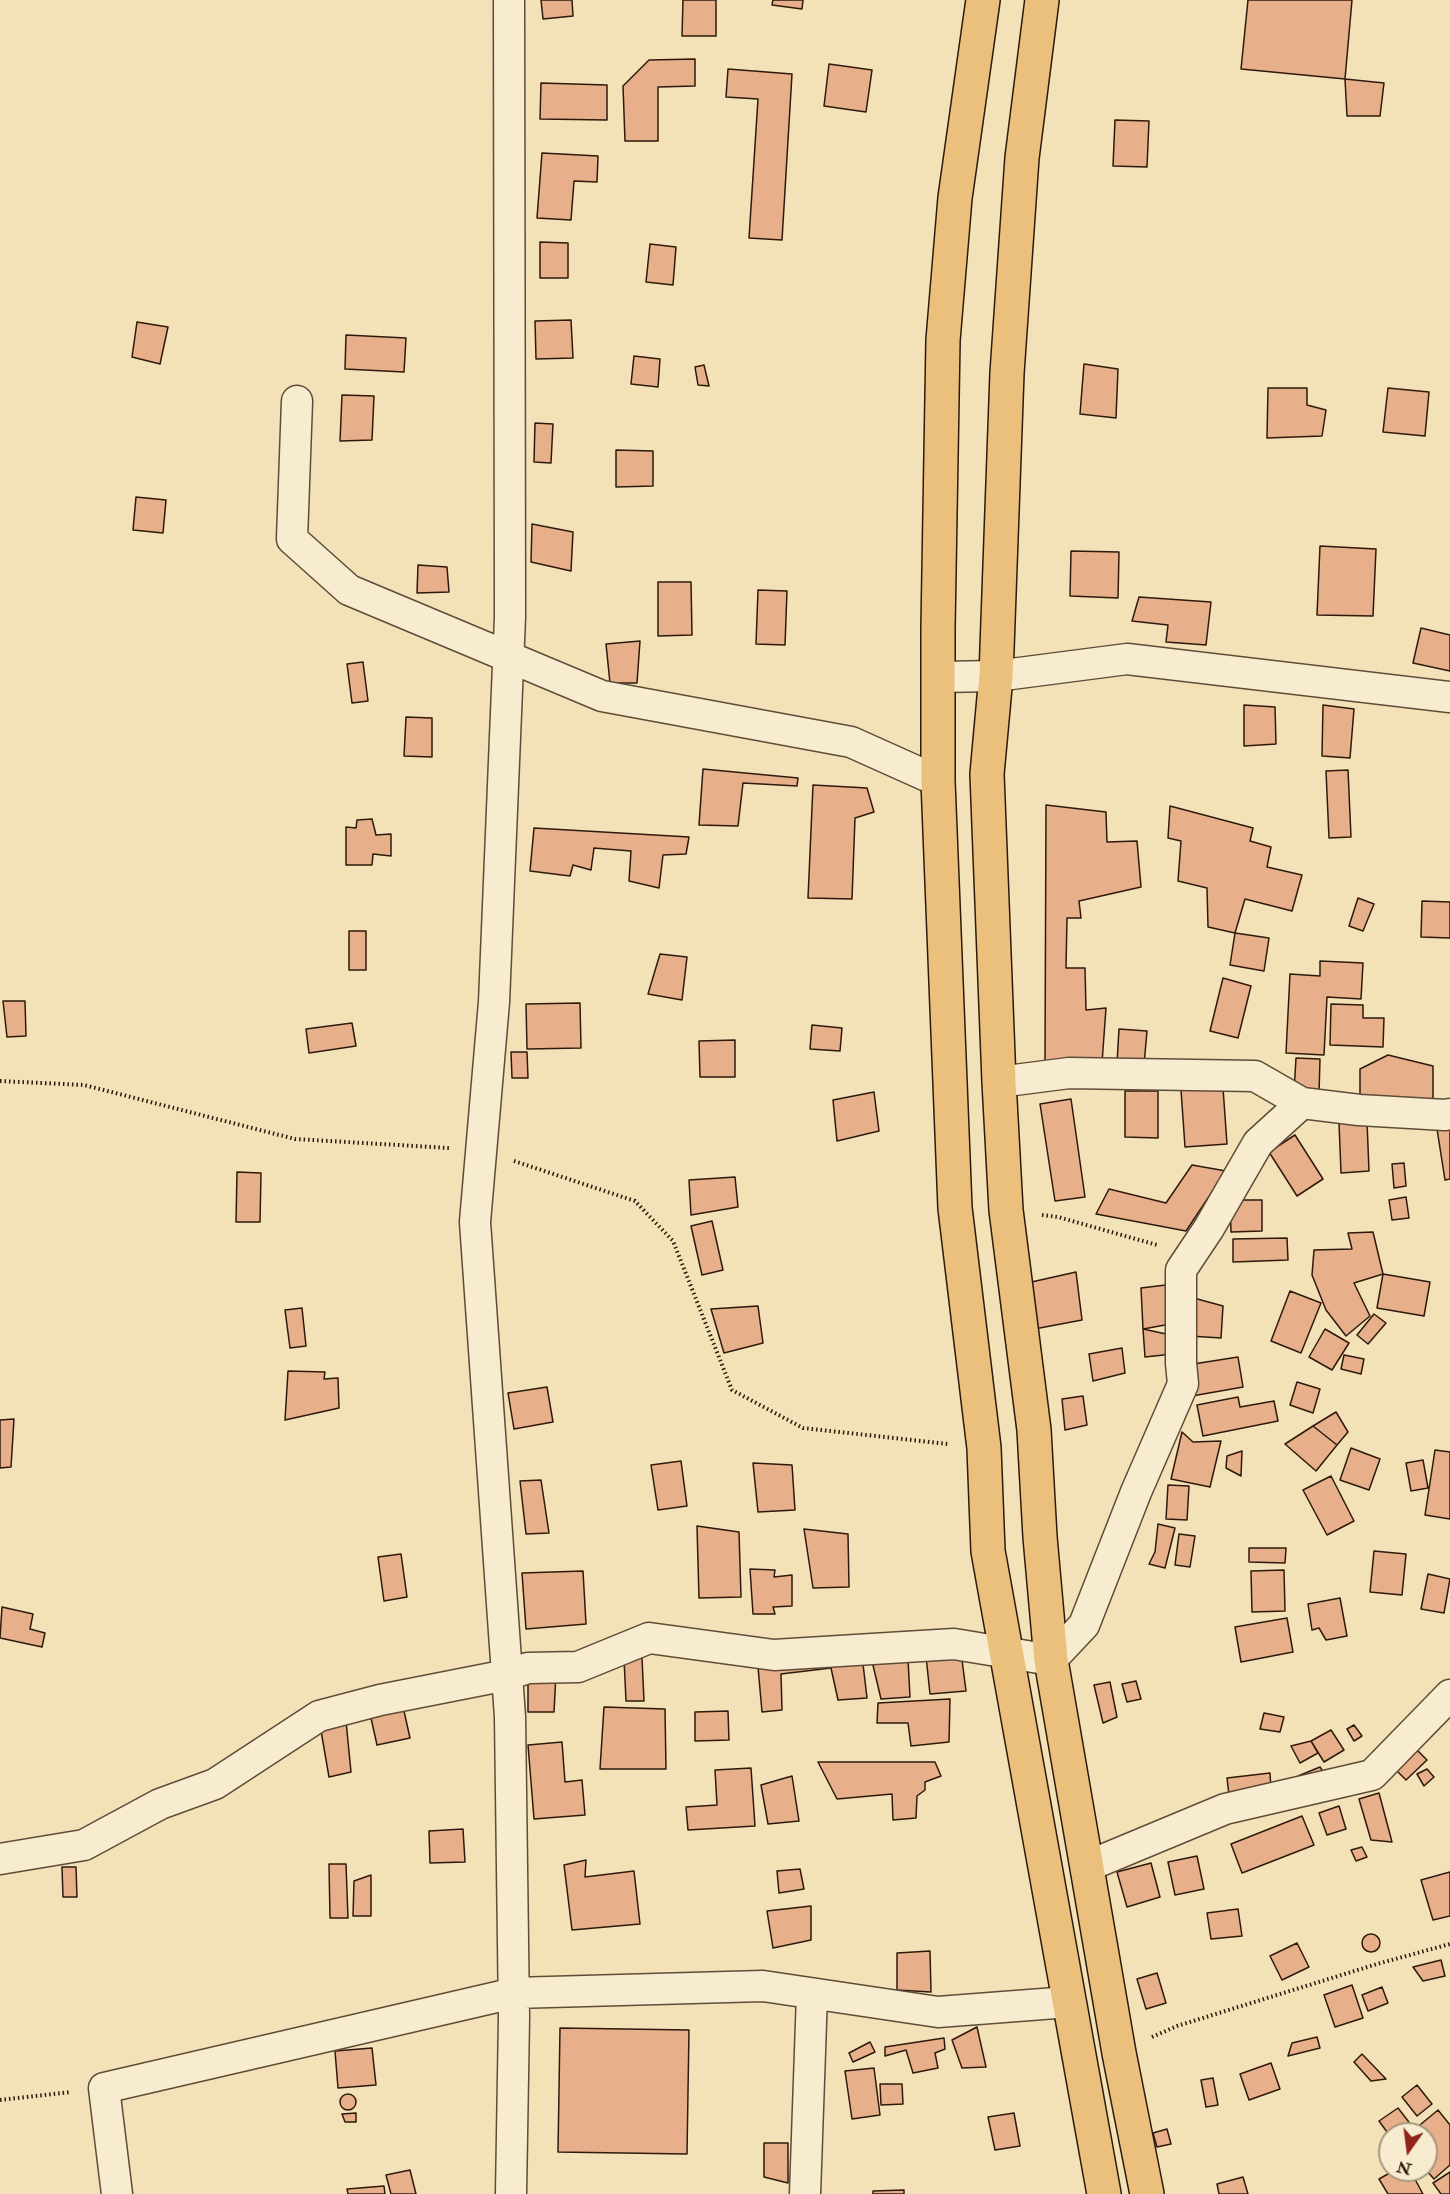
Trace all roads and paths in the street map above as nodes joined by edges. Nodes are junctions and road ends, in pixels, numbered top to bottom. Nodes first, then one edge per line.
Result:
1 (509, 0) edge
2 (983, 0) edge
3 (1042, 0) edge
4 (297, 401) dead end
5 (509, 657) junction
6 (996, 676) junction
7 (938, 677) junction
8 (1450, 697) edge
9 (938, 781) junction
10 (0, 1081) edge
11 (999, 1082) junction
12 (1302, 1103) junction
13 (1450, 1114) edge
14 (481, 1150) junction
15 (1006, 1210) junction
16 (1191, 1255) junction
17 (984, 1448) junction
18 (1005, 1652) junction
19 (1051, 1660) junction
20 (507, 1675) junction
21 (1450, 1695) edge
22 (0, 1858) edge
23 (1088, 1866) junction
24 (1450, 1944) edge
25 (514, 1993) junction
26 (812, 1994) junction
27 (1069, 2002) junction
28 (1119, 2053) junction
29 (104, 2088) junction
30 (0, 2100) edge
31 (117, 2194) edge
32 (511, 2194) edge
33 (805, 2194) edge
34 (1104, 2194) edge
35 (1147, 2194) edge

1 - 5 street
2 - 7 main road
3 - 6 main road
4 - 5 street
5 - 9 street
5 - 14 street
6 - 7 street
6 - 8 street
6 - 11 main road
7 - 9 main road
9 - 17 main road
10 - 14 path
11 - 12 street
11 - 15 main road
12 - 13 street
12 - 16 street
14 - 17 path
14 - 20 street
15 - 16 path
15 - 19 main road
16 - 19 street
17 - 18 main road
18 - 19 street
18 - 20 street
18 - 27 main road
19 - 23 main road
20 - 22 street
20 - 25 street
21 - 23 street
23 - 28 main road
24 - 28 path
25 - 26 street
25 - 29 street
25 - 32 street
26 - 27 street
26 - 33 street
27 - 34 main road
28 - 35 main road
29 - 30 path
29 - 31 street

